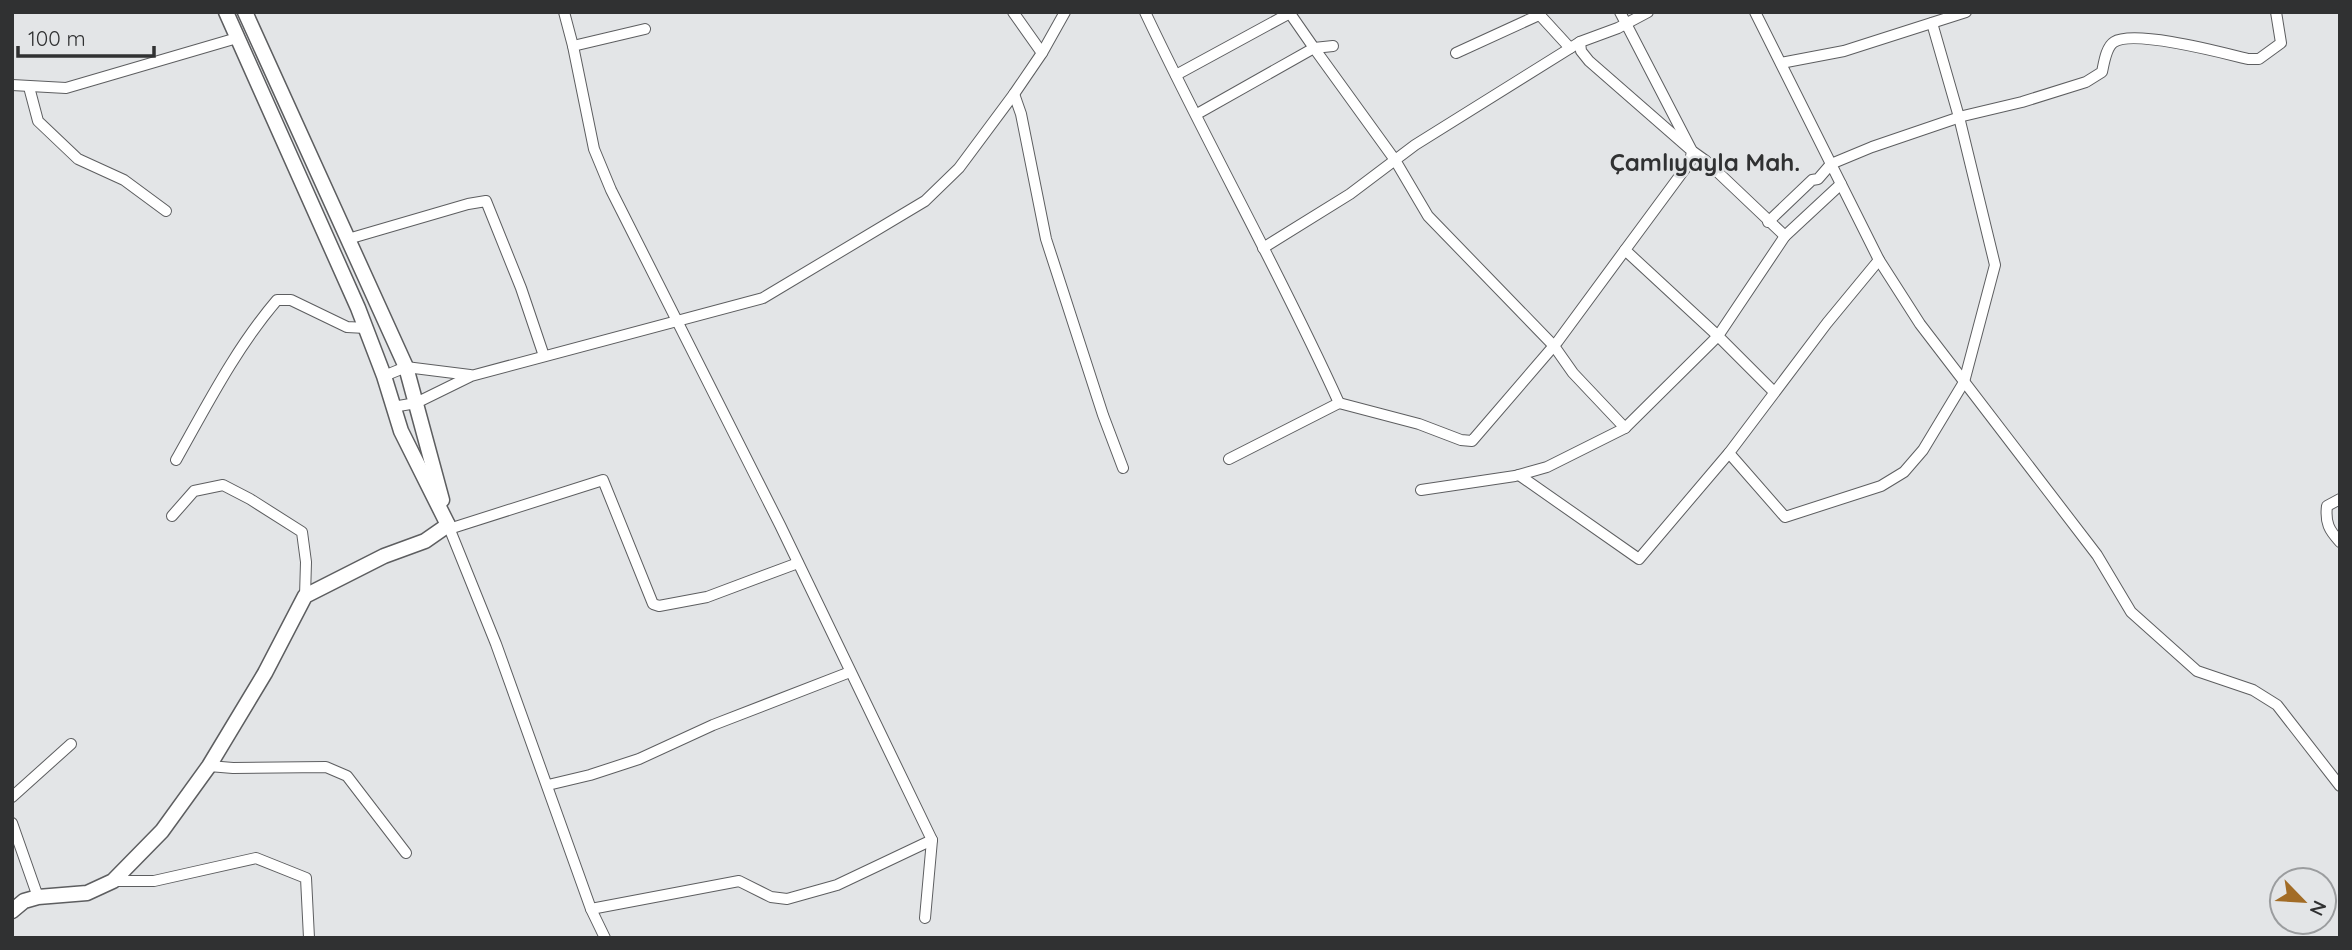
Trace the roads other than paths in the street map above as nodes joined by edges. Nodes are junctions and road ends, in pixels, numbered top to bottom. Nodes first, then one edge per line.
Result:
1 (226, 12) edge
2 (245, 12) edge
3 (564, 12) edge
4 (1013, 12) edge
5 (1065, 12) edge
6 (1146, 12) edge
7 (1620, 12) edge
8 (1648, 12) edge
9 (1755, 12) edge
10 (1966, 12) edge
11 (2276, 12) edge
12 (1289, 13) edge
13 (1538, 13) edge
14 (1932, 23) junction
15 (1626, 24) junction
16 (645, 29) dead end
17 (237, 38) junction
18 (1580, 42) junction
19 (573, 46) junction
20 (1334, 46) dead end
21 (1314, 48) junction
22 (1570, 48) junction
23 (1042, 53) junction
24 (1456, 53) dead end
25 (1781, 64) junction
26 (1176, 75) junction
27 (12, 85) edge
28 (29, 87) junction
29 (1014, 93) junction
30 (1196, 114) junction
31 (1959, 117) junction
32 (1692, 151) junction
33 (1395, 160) junction
34 (1832, 164) junction
35 (1841, 184) junction
36 (166, 211) dead end
37 (1768, 222) junction
38 (1785, 236) junction
39 (348, 239) junction
40 (1263, 248) junction
41 (1625, 250) junction
42 (1880, 260) junction
43 (678, 320) junction
44 (366, 328) junction
45 (1718, 336) junction
46 (1553, 346) junction
47 (544, 356) junction
48 (406, 367) junction
49 (384, 376) junction
50 (471, 376) junction
51 (1964, 383) junction
52 (1774, 392) junction
53 (416, 403) junction
54 (1339, 403) junction
55 (393, 407) junction
56 (1625, 428) junction
57 (1729, 453) junction
58 (1229, 458) dead end
59 (176, 460) dead end
60 (1123, 468) dead end
61 (1519, 475) junction
62 (1421, 489) dead end
63 (2340, 499) edge
64 (172, 516) dead end
65 (449, 527) junction
66 (2340, 542) edge
67 (798, 564) junction
68 (305, 596) junction
69 (850, 672) junction
70 (71, 744) dead end
71 (209, 766) junction
72 (2336, 773) edge
73 (548, 785) junction
74 (2340, 786) edge
75 (12, 797) edge
76 (12, 823) edge
77 (932, 840) junction
78 (407, 853) dead end
79 (113, 881) junction
80 (38, 897) junction
81 (591, 909) junction
82 (12, 911) edge
83 (925, 918) dead end
84 (309, 938) edge
85 (605, 938) edge

1 - 17 street
2 - 39 street
3 - 19 street
4 - 23 street
5 - 23 street
6 - 26 street
7 - 15 street
8 - 15 street
9 - 25 street
10 - 14 street
11 - 31 street
12 - 21 street
12 - 26 street
13 - 22 street
13 - 24 street
14 - 25 street
14 - 31 street
15 - 18 street
15 - 32 street
16 - 19 street
17 - 28 street
17 - 44 street
18 - 22 street
18 - 32 street
19 - 43 street
20 - 21 street
21 - 30 street
21 - 33 street
22 - 33 street
23 - 29 street
25 - 34 street
26 - 30 street
27 - 28 street
28 - 36 street
29 - 43 street
29 - 60 street
30 - 40 street
31 - 34 street
31 - 51 street
32 - 37 street
32 - 41 street
33 - 40 street
33 - 46 street
34 - 35 street
34 - 37 street
35 - 38 street
35 - 42 street
37 - 38 street
38 - 45 street
39 - 47 street
39 - 48 street
40 - 54 street
41 - 45 street
41 - 46 street
42 - 51 street
42 - 52 street
43 - 47 street
43 - 67 street
44 - 49 street
44 - 59 street
45 - 52 street
45 - 56 street
46 - 54 street
46 - 56 street
47 - 50 street
48 - 49 street
48 - 50 street
48 - 53 street
49 - 55 street
50 - 53 street
51 - 57 street
51 - 72 street
52 - 57 street
53 - 55 street
53 - 65 street
54 - 58 street
55 - 65 street
56 - 61 street
57 - 61 street
61 - 62 street
63 - 66 street
64 - 68 street
65 - 67 street
65 - 68 street
65 - 73 street
67 - 69 street
68 - 71 street
69 - 73 street
69 - 77 street
70 - 75 street
71 - 78 street
71 - 79 street
72 - 74 street
73 - 81 street
76 - 80 street
77 - 81 street
77 - 83 street
79 - 80 street
79 - 84 street
80 - 82 street
81 - 85 street

